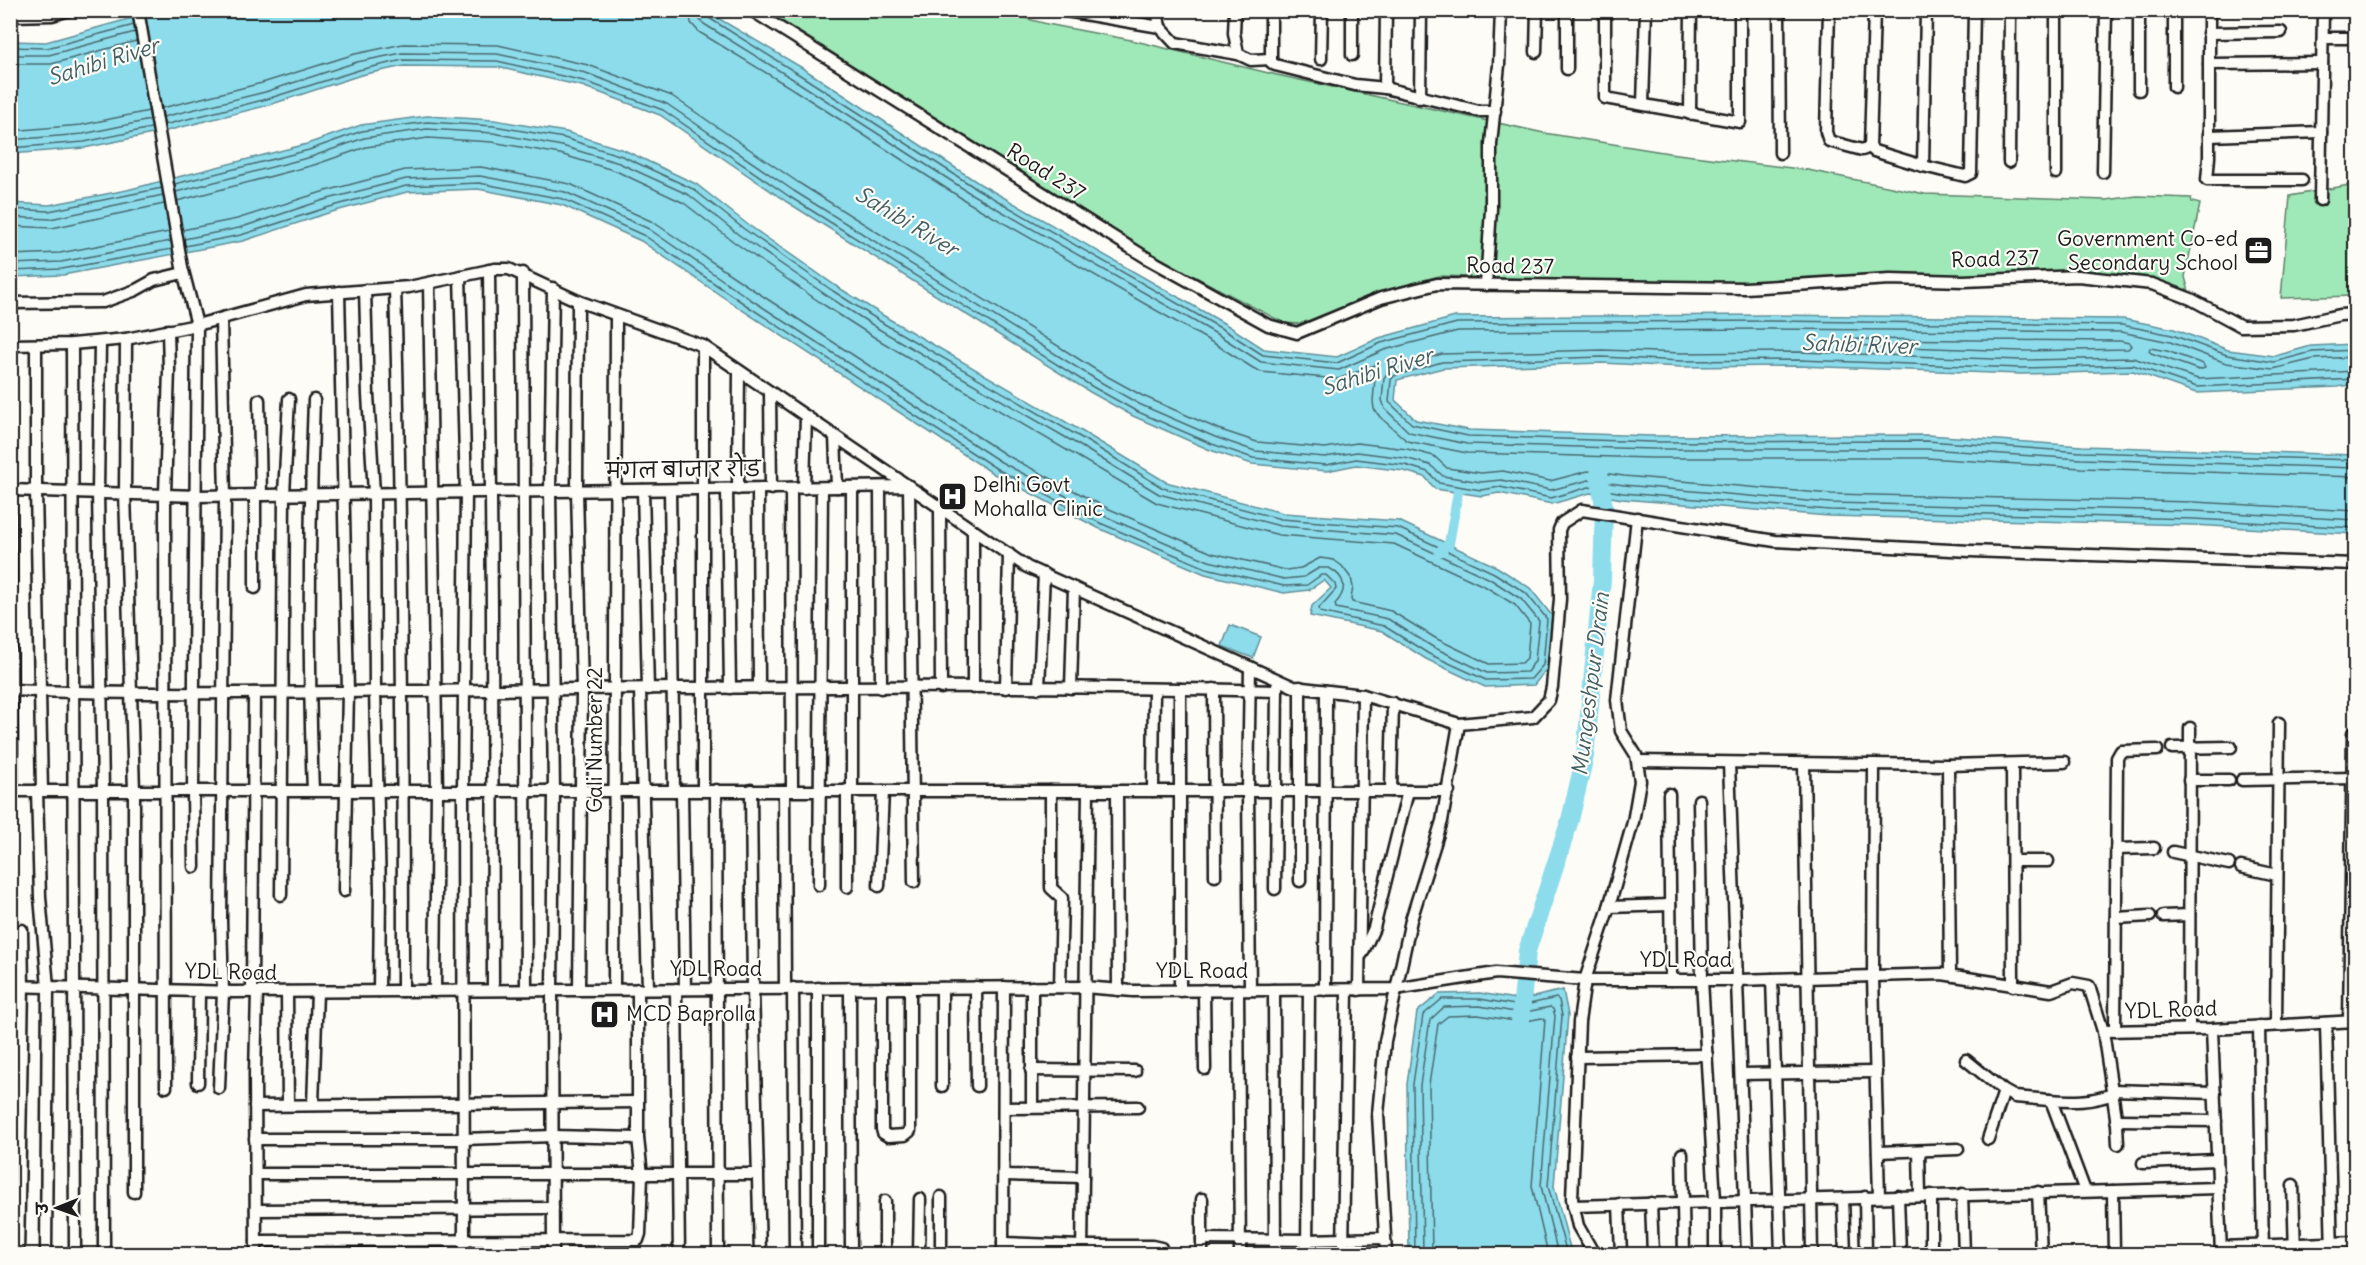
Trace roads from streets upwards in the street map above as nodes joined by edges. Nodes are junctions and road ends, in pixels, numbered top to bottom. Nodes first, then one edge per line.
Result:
1 (70, 10) edge
2 (751, 10) edge
3 (1060, 10) edge
4 (1156, 10) edge
5 (1235, 10) edge
6 (1271, 10) edge
7 (1322, 10) edge
8 (1352, 10) edge
9 (1386, 10) edge
10 (1421, 10) edge
11 (1501, 10) edge
12 (1537, 10) edge
13 (1567, 10) edge
14 (1605, 10) edge
15 (1646, 10) edge
16 (1691, 10) edge
17 (1740, 10) edge
18 (1779, 10) edge
19 (1829, 10) edge
20 (1874, 10) edge
21 (1926, 10) edge
22 (1974, 10) edge
23 (2010, 10) edge
24 (2056, 10) edge
25 (2106, 10) edge
26 (2139, 10) edge
27 (2174, 10) edge
28 (2209, 10) edge
29 (2323, 10) edge
30 (138, 11) edge
31 (10, 15) edge
32 (1160, 27) junction
33 (2208, 33) junction
34 (2281, 33) dead end
35 (2323, 38) junction
36 (2355, 38) edge
37 (1536, 52) dead end
38 (1238, 54) junction
39 (1352, 55) dead end
40 (1271, 59) junction
41 (1321, 59) dead end
42 (2322, 63) junction
43 (2209, 64) junction
44 (1567, 69) dead end
45 (2174, 87) dead end
46 (1385, 88) junction
47 (2139, 90) dead end
48 (1420, 98) junction
49 (1643, 104) junction
50 (1495, 111) junction
51 (1690, 114) junction
52 (2321, 132) junction
53 (2209, 136) junction
54 (1870, 147) junction
55 (1780, 153) dead end
56 (2009, 162) dead end
57 (1923, 166) junction
58 (2103, 172) dead end
59 (2056, 173) dead end
60 (2302, 180) dead end
61 (2320, 200) dead end
62 (182, 270) junction
63 (489, 270) junction
64 (523, 273) junction
65 (460, 276) junction
66 (429, 283) junction
67 (1486, 285) junction
68 (395, 288) junction
69 (553, 288) junction
70 (365, 290) junction
71 (339, 292) junction
72 (578, 301) junction
73 (10, 303) edge
74 (2355, 314) edge
75 (616, 316) junction
76 (221, 319) junction
77 (197, 325) junction
78 (168, 330) junction
79 (126, 339) junction
80 (100, 342) junction
81 (72, 344) junction
82 (10, 345) edge
83 (36, 346) junction
84 (703, 346) junction
85 (739, 371) junction
86 (770, 392) junction
87 (289, 399) dead end
88 (259, 400) dead end
89 (314, 400) dead end
90 (806, 416) junction
91 (835, 436) junction
92 (10, 478) edge
93 (909, 486) junction
94 (837, 487) junction
95 (852, 487) junction
96 (880, 487) junction
97 (791, 488) junction
98 (804, 488) junction
99 (822, 488) junction
100 (733, 489) junction
101 (758, 489) junction
102 (771, 489) junction
103 (11, 490) edge
104 (36, 490) junction
105 (614, 490) junction
106 (643, 490) junction
107 (670, 490) junction
108 (702, 490) junction
109 (72, 491) junction
110 (523, 491) junction
111 (550, 491) junction
112 (577, 491) junction
113 (98, 492) junction
114 (401, 492) junction
115 (433, 492) junction
116 (466, 492) junction
117 (490, 492) junction
118 (125, 493) junction
119 (344, 493) junction
120 (374, 493) junction
121 (165, 494) junction
122 (284, 494) junction
123 (310, 494) junction
124 (258, 495) junction
125 (197, 496) junction
126 (225, 496) junction
127 (940, 508) junction
128 (1637, 518) junction
129 (973, 530) junction
130 (1009, 555) junction
131 (2355, 564) edge
132 (1044, 574) junction
133 (255, 588) dead end
134 (1074, 588) junction
135 (1250, 667) junction
136 (1277, 685) junction
137 (1300, 687) junction
138 (644, 688) junction
139 (674, 688) junction
140 (704, 688) junction
141 (730, 688) junction
142 (759, 688) junction
143 (790, 688) junction
144 (821, 688) junction
145 (852, 688) junction
146 (881, 688) junction
147 (912, 688) junction
148 (941, 688) junction
149 (973, 688) junction
150 (1005, 688) junction
151 (1039, 688) junction
152 (1071, 688) junction
153 (526, 689) junction
154 (553, 689) junction
155 (582, 689) junction
156 (615, 689) junction
157 (1154, 689) junction
158 (1180, 689) junction
159 (1214, 689) junction
160 (11, 690) edge
161 (436, 690) junction
162 (466, 690) junction
163 (492, 690) junction
164 (1250, 690) junction
165 (41, 691) junction
166 (348, 691) junction
167 (375, 691) junction
168 (404, 691) junction
169 (1326, 691) junction
170 (73, 692) junction
171 (101, 692) junction
172 (130, 692) junction
173 (165, 692) junction
174 (281, 692) junction
175 (309, 692) junction
176 (194, 693) junction
177 (222, 693) junction
178 (254, 693) junction
179 (1363, 695) junction
180 (1393, 703) junction
181 (2279, 723) dead end
182 (1459, 724) junction
183 (2190, 728) dead end
184 (2355, 731) edge
185 (2231, 747) dead end
186 (2172, 748) dead end
187 (2190, 748) junction
188 (2157, 750) dead end
189 (1638, 761) junction
190 (2064, 762) dead end
191 (1729, 763) junction
192 (1804, 764) junction
193 (1874, 764) junction
194 (2012, 764) junction
195 (1948, 765) junction
196 (2354, 778) edge
197 (2278, 779) junction
198 (2189, 780) junction
199 (2229, 780) dead end
200 (2242, 780) dead end
201 (437, 790) junction
202 (463, 790) junction
203 (492, 790) junction
204 (526, 790) junction
205 (554, 790) junction
206 (580, 790) junction
207 (615, 790) junction
208 (641, 790) junction
209 (703, 790) junction
210 (716, 790) junction
211 (751, 790) junction
212 (788, 790) junction
213 (820, 790) junction
214 (850, 790) junction
215 (883, 790) junction
216 (912, 790) junction
217 (11, 791) edge
218 (39, 791) junction
219 (75, 791) junction
220 (103, 791) junction
221 (134, 791) junction
222 (165, 791) junction
223 (281, 791) junction
224 (313, 791) junction
225 (346, 791) junction
226 (377, 791) junction
227 (403, 791) junction
228 (678, 791) junction
229 (1051, 791) junction
230 (1088, 791) junction
231 (1118, 791) junction
232 (1153, 791) junction
233 (1181, 791) junction
234 (1214, 791) junction
235 (1248, 791) junction
236 (1276, 791) junction
237 (1300, 791) junction
238 (1326, 791) junction
239 (1362, 791) junction
240 (1391, 791) junction
241 (1408, 791) junction
242 (1449, 791) junction
243 (193, 792) junction
244 (221, 792) junction
245 (255, 792) junction
246 (1669, 794) dead end
247 (1699, 800) dead end
248 (2116, 849) junction
249 (2154, 849) dead end
250 (2173, 852) dead end
251 (2189, 856) junction
252 (2013, 861) junction
253 (2048, 861) dead end
254 (2229, 864) dead end
255 (194, 867) dead end
256 (2241, 867) dead end
257 (2277, 875) junction
258 (1215, 876) dead end
259 (1300, 881) dead end
260 (914, 882) dead end
261 (819, 885) dead end
262 (879, 886) dead end
263 (847, 887) dead end
264 (1275, 889) dead end
265 (344, 891) dead end
266 (281, 896) dead end
267 (1670, 904) junction
268 (1609, 907) junction
269 (2189, 915) junction
270 (2150, 916) dead end
271 (2163, 916) dead end
272 (2116, 918) junction
273 (22, 930) dead end
274 (1360, 957) junction
275 (1950, 975) junction
276 (1806, 977) junction
277 (1873, 977) junction
278 (1773, 979) junction
279 (1584, 980) junction
280 (1671, 980) junction
281 (1702, 980) junction
282 (1738, 980) junction
283 (10, 986) edge
284 (23, 986) junction
285 (2013, 986) junction
286 (48, 987) junction
287 (976, 987) junction
288 (1005, 987) junction
289 (1032, 987) junction
290 (1060, 987) junction
291 (1084, 987) junction
292 (74, 988) junction
293 (789, 988) junction
294 (818, 988) junction
295 (850, 988) junction
296 (882, 988) junction
297 (910, 988) junction
298 (942, 988) junction
299 (104, 989) junction
300 (614, 989) junction
301 (643, 989) junction
302 (680, 989) junction
303 (717, 989) junction
304 (753, 989) junction
305 (1395, 989) junction
306 (135, 990) junction
307 (493, 990) junction
308 (526, 990) junction
309 (552, 990) junction
310 (579, 990) junction
311 (1118, 990) junction
312 (1204, 990) junction
313 (1244, 990) junction
314 (1274, 990) junction
315 (1309, 990) junction
316 (1325, 990) junction
317 (1347, 990) junction
318 (1359, 990) junction
319 (168, 991) junction
320 (379, 991) junction
321 (403, 991) junction
322 (435, 991) junction
323 (465, 991) junction
324 (1180, 991) junction
325 (199, 992) junction
326 (223, 992) junction
327 (255, 992) junction
328 (287, 992) junction
329 (317, 992) junction
330 (2352, 1021) edge
331 (2326, 1023) junction
332 (2276, 1025) junction
333 (2259, 1026) junction
334 (2189, 1029) junction
335 (2212, 1029) junction
336 (2103, 1031) junction
337 (2115, 1031) junction
338 (1707, 1055) junction
339 (1577, 1057) junction
340 (1966, 1060) dead end
341 (1205, 1069) dead end
342 (1032, 1070) junction
343 (1084, 1071) junction
344 (1135, 1071) dead end
345 (1876, 1072) junction
346 (1776, 1073) junction
347 (1808, 1073) junction
348 (1741, 1074) junction
349 (198, 1083) dead end
350 (942, 1086) dead end
351 (977, 1086) dead end
352 (166, 1087) dead end
353 (219, 1088) dead end
354 (2004, 1092) junction
355 (2113, 1092) junction
356 (2215, 1093) junction
357 (2049, 1100) junction
358 (638, 1102) junction
359 (463, 1103) junction
360 (552, 1104) junction
361 (313, 1105) junction
362 (255, 1106) junction
363 (288, 1106) junction
364 (1032, 1107) junction
365 (1138, 1107) dead end
366 (1005, 1108) junction
367 (1084, 1108) junction
368 (2116, 1120) junction
369 (2216, 1121) junction
370 (553, 1136) junction
371 (638, 1138) junction
372 (255, 1139) junction
373 (463, 1139) junction
374 (1988, 1139) dead end
375 (2118, 1144) dead end
376 (1958, 1149) dead end
377 (1919, 1151) junction
378 (1878, 1152) junction
379 (1682, 1154) dead end
380 (2217, 1160) junction
381 (2143, 1163) dead end
382 (553, 1172) junction
383 (463, 1173) junction
384 (256, 1174) junction
385 (679, 1174) junction
386 (717, 1174) junction
387 (758, 1174) junction
388 (1004, 1175) junction
389 (642, 1176) junction
390 (1083, 1177) junction
391 (2293, 1185) dead end
392 (2218, 1188) junction
393 (2085, 1191) junction
394 (2113, 1191) junction
395 (134, 1192) dead end
396 (2038, 1192) junction
397 (1962, 1194) junction
398 (1925, 1195) junction
399 (1898, 1196) junction
400 (941, 1197) dead end
401 (1865, 1197) junction
402 (1879, 1197) junction
403 (920, 1199) dead end
404 (1202, 1199) dead end
405 (1745, 1199) junction
406 (1780, 1199) junction
407 (1810, 1199) junction
408 (1843, 1199) junction
409 (1715, 1200) junction
410 (885, 1201) dead end
411 (1683, 1202) junction
412 (1651, 1203) junction
413 (1619, 1204) junction
414 (1573, 1206) junction
415 (553, 1208) junction
416 (463, 1209) junction
417 (256, 1210) junction
418 (1384, 1238) junction
419 (1202, 1239) junction
420 (1239, 1239) junction
421 (1343, 1239) junction
422 (464, 1240) junction
423 (1275, 1240) junction
424 (1307, 1240) junction
425 (256, 1241) junction
426 (553, 1241) junction
427 (2355, 1242) edge
428 (1003, 1243) junction
429 (2332, 1243) junction
430 (2295, 1249) edge
431 (1082, 1250) edge
432 (2263, 1250) edge
433 (2221, 1251) edge
434 (18, 1254) edge
435 (46, 1254) edge
436 (75, 1254) edge
437 (104, 1254) edge
438 (256, 1254) edge
439 (464, 1254) edge
440 (553, 1254) edge
441 (679, 1254) edge
442 (718, 1254) edge
443 (760, 1254) edge
444 (795, 1254) edge
445 (818, 1254) edge
446 (851, 1254) edge
447 (885, 1254) edge
448 (920, 1254) edge
449 (941, 1254) edge
450 (1003, 1254) edge
451 (1162, 1254) edge
452 (1202, 1254) edge
453 (1240, 1254) edge
454 (1275, 1254) edge
455 (1307, 1254) edge
456 (1343, 1254) edge
457 (1386, 1254) edge
458 (1594, 1254) edge
459 (1621, 1254) edge
460 (1653, 1254) edge
461 (1684, 1254) edge
462 (1715, 1254) edge
463 (1747, 1254) edge
464 (1781, 1254) edge
465 (1812, 1254) edge
466 (1845, 1254) edge
467 (1866, 1254) edge
468 (1900, 1254) edge
469 (1932, 1254) edge
470 (1964, 1254) edge
471 (2040, 1254) edge
472 (2114, 1254) edge
473 (2332, 1254) edge

1 - 31 street
2 - 67 street, Road 237
3 - 32 street
4 - 32 street
5 - 38 street
6 - 40 street
7 - 41 street
8 - 39 street
9 - 46 street
10 - 48 street
11 - 50 street
12 - 37 street
13 - 44 street
14 - 49 street
15 - 49 street
16 - 51 street
17 - 51 street
18 - 55 street
19 - 54 street
20 - 54 street
21 - 57 street
22 - 57 street
23 - 56 street
24 - 59 street
25 - 58 street
26 - 47 street
27 - 45 street
28 - 33 street
29 - 35 street
30 - 62 street
32 - 38 street
33 - 34 street
33 - 43 street
35 - 36 street
35 - 42 street
38 - 40 street
40 - 46 street
42 - 43 street
42 - 52 street
43 - 53 street
46 - 48 street
48 - 50 street
49 - 51 street
50 - 67 street
52 - 53 street
52 - 61 street
53 - 60 street
54 - 57 street
62 - 73 street
62 - 77 street
63 - 64 street
63 - 65 street
63 - 117 street
64 - 69 street
64 - 110 street
65 - 66 street
65 - 116 street
66 - 68 street
66 - 115 street
67 - 74 street, Road 237
68 - 70 street
68 - 114 street
69 - 72 street
69 - 111 street
70 - 71 street
70 - 120 street
71 - 76 street
71 - 119 street
72 - 75 street
72 - 112 street
75 - 84 street
75 - 105 street, Gali Number 22
76 - 77 street
76 - 126 street
77 - 78 street
77 - 125 street
78 - 79 street
78 - 121 street
79 - 80 street
79 - 118 street
80 - 81 street
80 - 113 street
81 - 83 street
81 - 109 street
82 - 83 street
83 - 104 street
84 - 85 street
84 - 108 street
85 - 86 street
85 - 100 street
86 - 90 street
86 - 102 street
87 - 122 street
88 - 124 street
89 - 123 street
90 - 91 street
90 - 98 street
91 - 93 street
91 - 94 street
92 - 103 street
93 - 96 street, मंगल बाजार रोड
93 - 127 street
93 - 147 street
94 - 95 street, मंगल बाजार रोड
94 - 99 street, मंगल बाजार रोड
95 - 96 street, मंगल बाजार रोड
95 - 145 street
96 - 146 street
97 - 98 street, मंगल बाजार रोड
97 - 102 street, मंगल बाजार रोड
97 - 143 street
98 - 99 street, मंगल बाजार रोड
99 - 144 street
100 - 101 street, मंगल बाजार रोड
100 - 108 street, मंगल बाजार रोड
100 - 141 street
101 - 102 street, मंगल बाजार रोड
101 - 142 street
103 - 104 street, मंगल बाजार रोड
103 - 160 street
104 - 109 street, मंगल बाजार रोड
104 - 165 street
105 - 106 street, मंगल बाजार रोड
105 - 112 street, मंगल बाजार रोड
105 - 156 street, Gali Number 22
106 - 107 street, मंगल बाजार रोड
106 - 138 street
107 - 108 street, मंगल बाजार रोड
107 - 139 street
108 - 140 street
109 - 113 street, मंगल बाजार रोड
109 - 170 street
110 - 111 street, मंगल बाजार रोड
110 - 117 street, मंगल बाजार रोड
110 - 153 street
111 - 112 street, मंगल बाजार रोड
111 - 154 street
112 - 155 street
113 - 118 street, मंगल बाजार रोड
113 - 171 street
114 - 115 street, मंगल बाजार रोड
114 - 120 street, मंगल बाजार रोड
114 - 168 street
115 - 116 street, मंगल बाजार रोड
115 - 161 street
116 - 117 street, मंगल बाजार रोड
116 - 162 street
117 - 163 street
118 - 121 street, मंगल बाजार रोड
118 - 172 street
119 - 120 street, मंगल बाजार रोड
119 - 123 street, मंगल बाजार रोड
119 - 166 street
120 - 167 street
121 - 125 street, मंगल बाजार रोड
121 - 173 street
122 - 123 street, मंगल बाजार रोड
122 - 124 street, मंगल बाजार रोड
122 - 174 street
123 - 175 street
124 - 126 street, मंगल बाजार रोड
124 - 133 street
125 - 126 street, मंगल बाजार रोड
125 - 176 street
126 - 177 street
127 - 129 street
127 - 148 street
128 - 131 street
128 - 182 street
128 - 189 street
129 - 130 street
129 - 149 street
130 - 132 street
130 - 150 street
132 - 134 street
132 - 151 street
134 - 135 street
134 - 152 street
135 - 136 street
135 - 164 street
136 - 137 street
136 - 164 street
136 - 236 street
137 - 169 street
137 - 237 street
138 - 139 street
138 - 156 street
138 - 208 street
139 - 140 street
139 - 228 street
140 - 141 street
140 - 209 street
141 - 142 street
142 - 143 street
143 - 144 street
143 - 212 street
144 - 145 street
144 - 213 street
145 - 146 street
145 - 214 street
146 - 147 street
147 - 148 street
147 - 216 street
148 - 149 street
149 - 150 street
150 - 151 street
151 - 152 street
152 - 157 street
153 - 154 street
153 - 163 street
153 - 204 street
154 - 155 street
154 - 205 street
155 - 156 street
155 - 206 street
156 - 207 street, Gali Number 22
157 - 158 street
157 - 232 street
158 - 159 street
158 - 233 street
159 - 164 street
159 - 234 street
160 - 165 street
160 - 217 street
161 - 162 street
161 - 168 street
161 - 201 street
162 - 163 street
162 - 202 street
163 - 203 street
164 - 235 street
165 - 170 street
165 - 218 street
166 - 167 street
166 - 175 street
166 - 225 street
167 - 168 street
167 - 226 street
168 - 227 street
169 - 179 street
169 - 238 street
170 - 171 street
170 - 219 street
171 - 172 street
171 - 220 street
172 - 173 street
172 - 221 street
173 - 176 street
173 - 222 street
174 - 175 street
174 - 178 street
174 - 223 street
175 - 224 street
176 - 177 street
176 - 243 street
177 - 178 street
177 - 244 street
178 - 245 street
179 - 180 street
179 - 239 street
180 - 182 street
180 - 240 street
181 - 197 street
182 - 242 street
183 - 187 street
184 - 196 street
185 - 187 street
186 - 187 street
187 - 198 street
188 - 248 street
189 - 191 street
189 - 268 street
190 - 194 street
191 - 192 street
191 - 282 street
192 - 193 street
192 - 276 street
193 - 195 street
193 - 277 street
194 - 195 street
194 - 252 street
195 - 275 street
196 - 197 street
196 - 330 street
197 - 200 street
197 - 257 street
198 - 199 street
198 - 251 street
201 - 202 street
201 - 227 street
201 - 322 street
202 - 203 street
202 - 323 street
203 - 204 street
203 - 307 street
204 - 205 street
204 - 308 street
205 - 206 street
205 - 309 street
206 - 207 street
206 - 310 street
207 - 208 street
207 - 300 street, Gali Number 22
208 - 228 street
208 - 301 street
209 - 210 street
209 - 228 street
210 - 211 street
210 - 303 street
211 - 212 street
211 - 304 street
212 - 213 street
212 - 293 street
213 - 214 street
213 - 261 street
214 - 215 street
214 - 263 street
215 - 216 street
215 - 262 street
216 - 229 street
216 - 260 street
217 - 218 street
218 - 219 street
218 - 286 street
219 - 220 street
219 - 292 street
220 - 221 street
220 - 299 street
221 - 222 street
221 - 306 street
222 - 243 street
222 - 319 street
223 - 224 street
223 - 245 street
223 - 266 street
224 - 225 street
225 - 226 street
225 - 265 street
226 - 227 street
226 - 320 street
227 - 321 street
228 - 302 street
229 - 230 street
229 - 290 street
230 - 231 street
230 - 291 street
231 - 232 street
231 - 311 street
232 - 233 street
233 - 234 street
233 - 324 street
234 - 235 street
234 - 258 street
235 - 236 street
235 - 313 street
236 - 237 street
236 - 264 street
237 - 238 street
237 - 259 street
238 - 239 street
238 - 316 street
239 - 240 street
239 - 274 street
240 - 241 street
241 - 242 street
241 - 274 street
242 - 305 street
243 - 244 street
243 - 255 street
244 - 245 street
244 - 326 street
245 - 327 street
246 - 267 street
247 - 281 street
248 - 249 street
248 - 272 street
250 - 251 street
251 - 254 street
251 - 269 street
252 - 253 street
252 - 285 street
256 - 257 street
257 - 332 street
267 - 268 street
267 - 280 street
268 - 279 street
269 - 271 street
269 - 334 street
270 - 272 street
272 - 337 street
273 - 284 street
274 - 318 street
275 - 277 street, YDL Road
275 - 285 street, YDL Road
276 - 277 street, YDL Road
276 - 278 street, YDL Road
276 - 347 street
277 - 345 street
278 - 282 street, YDL Road
278 - 346 street
279 - 280 street, YDL Road
279 - 305 street, YDL Road
279 - 339 street
280 - 281 street, YDL Road
281 - 282 street, YDL Road
281 - 338 street
282 - 348 street
283 - 284 street, YDL Road
284 - 286 street, YDL Road
284 - 434 street
285 - 336 street, YDL Road
286 - 292 street, YDL Road
286 - 435 street
287 - 288 street, YDL Road
287 - 298 street, YDL Road
287 - 351 street
288 - 289 street, YDL Road
288 - 366 street
289 - 290 street, YDL Road
289 - 342 street
290 - 291 street, YDL Road
291 - 311 street, YDL Road
291 - 343 street
292 - 299 street, YDL Road
292 - 436 street
293 - 294 street, YDL Road
293 - 304 street, YDL Road
293 - 444 street
294 - 295 street, YDL Road
294 - 445 street
295 - 296 street, YDL Road
295 - 446 street
296 - 297 street, YDL Road
296 - 297 street
297 - 298 street, YDL Road
298 - 350 street
299 - 306 street, YDL Road
299 - 437 street
300 - 301 street, YDL Road
300 - 310 street, YDL Road
301 - 302 street, YDL Road
301 - 358 street
302 - 303 street, YDL Road
302 - 385 street
303 - 304 street, YDL Road
303 - 386 street
304 - 387 street
305 - 318 street, YDL Road
305 - 418 street
306 - 319 street, YDL Road
306 - 395 street
307 - 308 street, YDL Road
307 - 323 street, YDL Road
308 - 309 street, YDL Road
309 - 310 street, YDL Road
309 - 360 street
311 - 324 street, YDL Road
312 - 313 street, YDL Road
312 - 324 street, YDL Road
312 - 341 street
313 - 314 street, YDL Road
313 - 420 street
314 - 315 street, YDL Road
314 - 423 street
315 - 316 street, YDL Road
315 - 424 street
316 - 317 street, YDL Road
317 - 318 street, YDL Road
317 - 421 street
319 - 325 street, YDL Road
319 - 352 street
320 - 321 street, YDL Road
320 - 329 street, YDL Road
321 - 322 street, YDL Road
322 - 323 street, YDL Road
323 - 359 street
325 - 326 street, YDL Road
325 - 349 street
326 - 327 street, YDL Road
326 - 353 street
327 - 328 street, YDL Road
327 - 362 street
328 - 329 street, YDL Road
328 - 363 street
329 - 361 street
330 - 331 street, YDL Road
331 - 332 street, YDL Road
331 - 429 street
332 - 333 street, YDL Road
333 - 335 street, YDL Road
333 - 432 street
334 - 335 street, YDL Road
334 - 337 street, YDL Road
335 - 356 street
336 - 337 street, YDL Road
336 - 355 street
338 - 339 street
338 - 409 street
339 - 414 street
340 - 354 street
342 - 343 street
342 - 364 street
343 - 344 street
343 - 367 street
345 - 347 street
345 - 378 street
346 - 347 street
346 - 348 street
346 - 406 street
347 - 407 street
348 - 405 street
354 - 357 street
354 - 374 street
355 - 356 street
355 - 357 street
355 - 368 street
356 - 369 street
357 - 393 street
358 - 360 street
358 - 371 street
359 - 360 street
359 - 361 street
359 - 373 street
360 - 370 street
361 - 363 street
362 - 363 street
362 - 372 street
364 - 366 street
364 - 367 street
365 - 367 street
366 - 388 street
367 - 390 street
368 - 369 street
368 - 375 street
369 - 380 street
370 - 371 street
370 - 373 street
370 - 382 street
371 - 389 street
372 - 373 street
372 - 384 street
373 - 383 street
376 - 377 street
377 - 378 street
377 - 398 street
378 - 402 street
379 - 411 street
380 - 381 street
380 - 392 street
382 - 383 street
382 - 389 street
382 - 415 street
383 - 384 street
383 - 416 street
384 - 417 street
385 - 386 street
385 - 389 street
385 - 441 street
386 - 387 street
386 - 442 street
387 - 443 street
388 - 390 street
388 - 428 street
389 - 426 street
390 - 431 street
391 - 430 street
392 - 394 street
392 - 433 street
393 - 394 street
393 - 396 street
394 - 472 street
396 - 397 street
396 - 471 street
397 - 398 street
397 - 470 street
398 - 399 street
398 - 469 street
399 - 402 street
399 - 468 street
400 - 449 street
401 - 402 street
401 - 408 street
401 - 467 street
403 - 448 street
404 - 419 street
405 - 406 street
405 - 409 street
405 - 463 street
406 - 407 street
406 - 464 street
407 - 408 street
407 - 465 street
408 - 466 street
409 - 411 street
409 - 462 street
410 - 447 street
411 - 412 street
411 - 461 street
412 - 413 street
412 - 460 street
413 - 414 street
413 - 459 street
414 - 458 street
415 - 416 street
415 - 426 street
416 - 417 street
416 - 422 street
417 - 425 street
418 - 421 street
418 - 457 street
419 - 420 street
419 - 452 street
420 - 423 street
420 - 453 street
421 - 424 street
421 - 456 street
422 - 425 street
422 - 426 street
422 - 439 street
423 - 424 street
423 - 454 street
424 - 455 street
425 - 438 street
426 - 440 street
427 - 429 street
428 - 431 street
428 - 450 street
429 - 430 street
429 - 473 street
430 - 432 street
431 - 451 street
432 - 433 street

